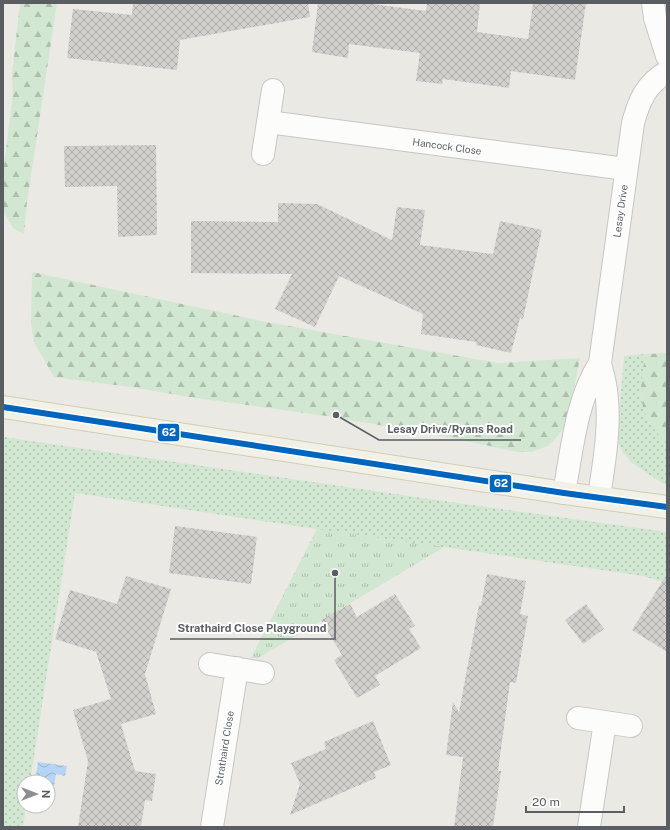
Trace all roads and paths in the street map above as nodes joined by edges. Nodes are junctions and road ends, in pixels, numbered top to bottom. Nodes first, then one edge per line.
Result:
1 (653, 3) edge
2 (667, 56) edge
3 (667, 72) edge
4 (273, 90) dead end
5 (268, 122) junction
6 (263, 154) dead end
7 (626, 169) junction
8 (600, 363) junction
9 (3, 407) edge
10 (564, 493) junction
11 (599, 498) junction
12 (667, 507) edge
13 (210, 664) dead end
14 (237, 668) junction
15 (263, 673) dead end
16 (578, 718) dead end
17 (605, 722) junction
18 (631, 726) dead end
19 (212, 827) edge
20 (589, 827) edge

1 - 2 street
3 - 7 street, Lesay Drive
4 - 5 street
5 - 6 street
5 - 7 street, Hancock Close
7 - 8 street, Lesay Drive
8 - 10 street, Lesay Drive
8 - 11 street, Lesay Drive
9 - 10 main road
10 - 11 main road
11 - 12 main road
13 - 14 street
14 - 15 street
14 - 19 street, Strathaird Close
16 - 17 street
17 - 18 street
17 - 20 street

